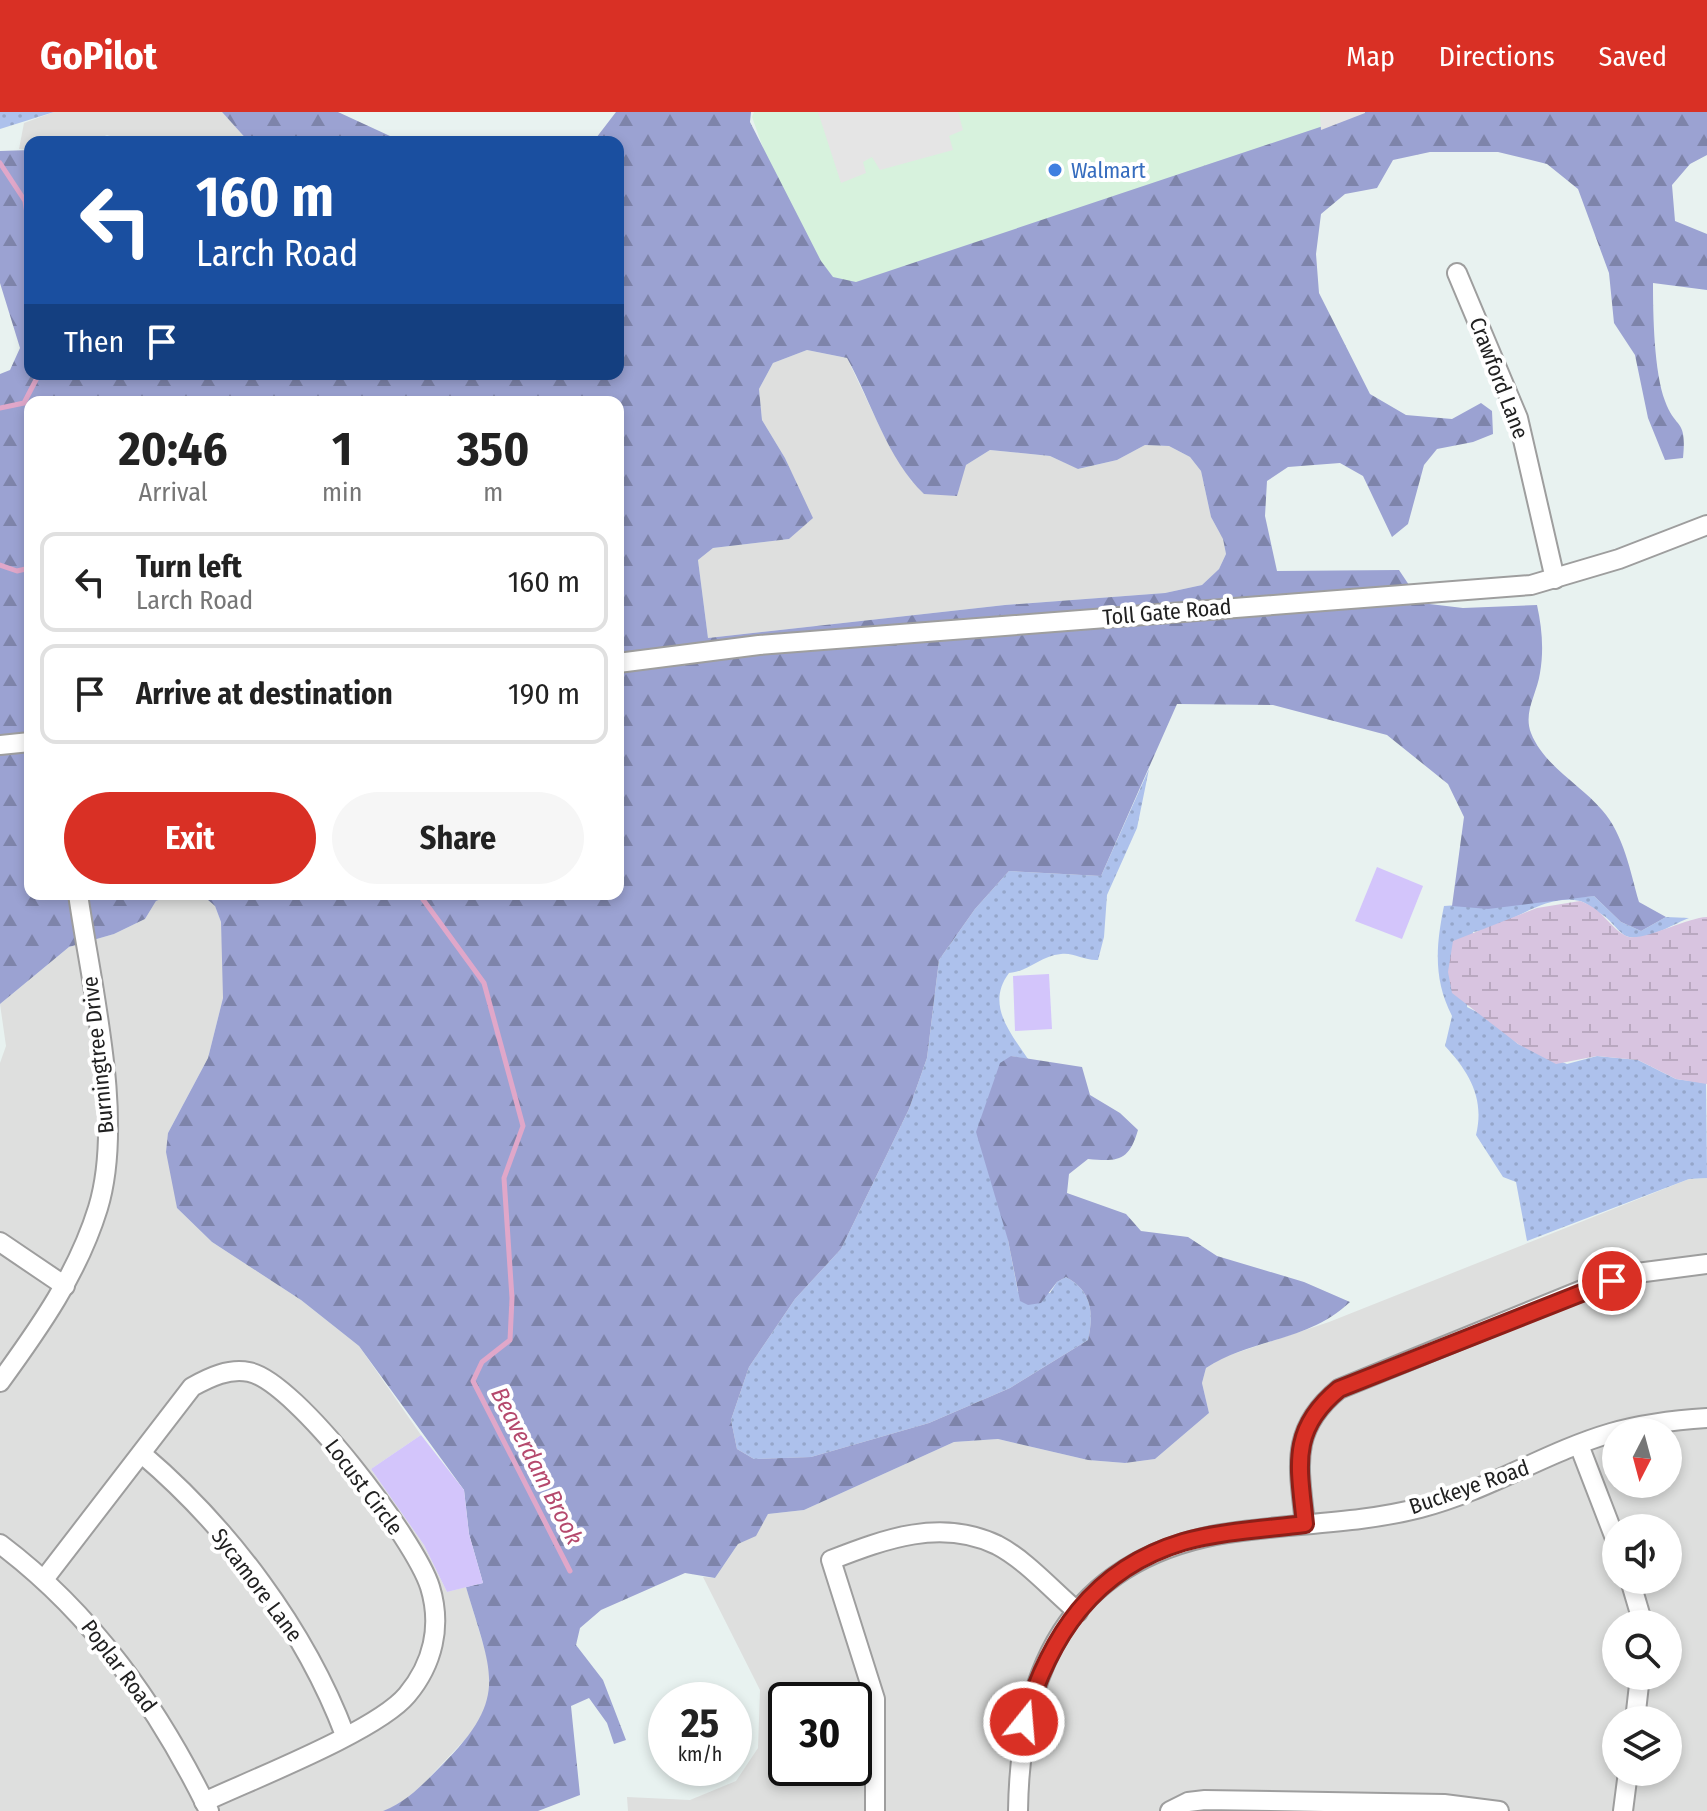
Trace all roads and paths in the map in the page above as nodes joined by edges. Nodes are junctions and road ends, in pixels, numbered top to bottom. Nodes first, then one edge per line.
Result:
1 (1457, 273) dead end
2 (1707, 525) edge
3 (1555, 579) junction
4 (624, 662) edge
5 (24, 743) edge
6 (0, 745) edge
7 (79, 900) edge
8 (0, 1242) edge
9 (1707, 1264) edge
10 (65, 1286) junction
11 (0, 1382) edge
12 (1707, 1418) edge
13 (1579, 1445) junction
14 (142, 1454) junction
15 (1606, 1514) edge
16 (1305, 1524) junction
17 (0, 1544) edge
18 (45, 1578) junction
19 (1078, 1612) junction
20 (345, 1735) junction
21 (1626, 1786) edge
22 (206, 1806) edge
23 (1172, 1809) edge
24 (875, 1811) edge
25 (1018, 1811) edge
26 (1499, 1811) edge
27 (1623, 1811) edge

1 - 3 street, Crawford Lane
2 - 3 street, Toll Gate Road
3 - 4 street, Toll Gate Road
5 - 6 street
7 - 10 street, Burningtree Drive
8 - 10 street
9 - 16 street
10 - 11 street, Burningtree Drive
12 - 13 street, Buckeye Road
13 - 15 street
13 - 16 street, Buckeye Road
14 - 18 street, Locust Circle
14 - 20 street, Sycamore Lane
14 - 20 street, Locust Circle
16 - 19 street, Buckeye Road
17 - 18 street, Poplar Road
18 - 22 street, Poplar Road
19 - 24 street
19 - 25 street, Buckeye Road
20 - 22 street, Locust Circle
21 - 27 street
23 - 26 street

